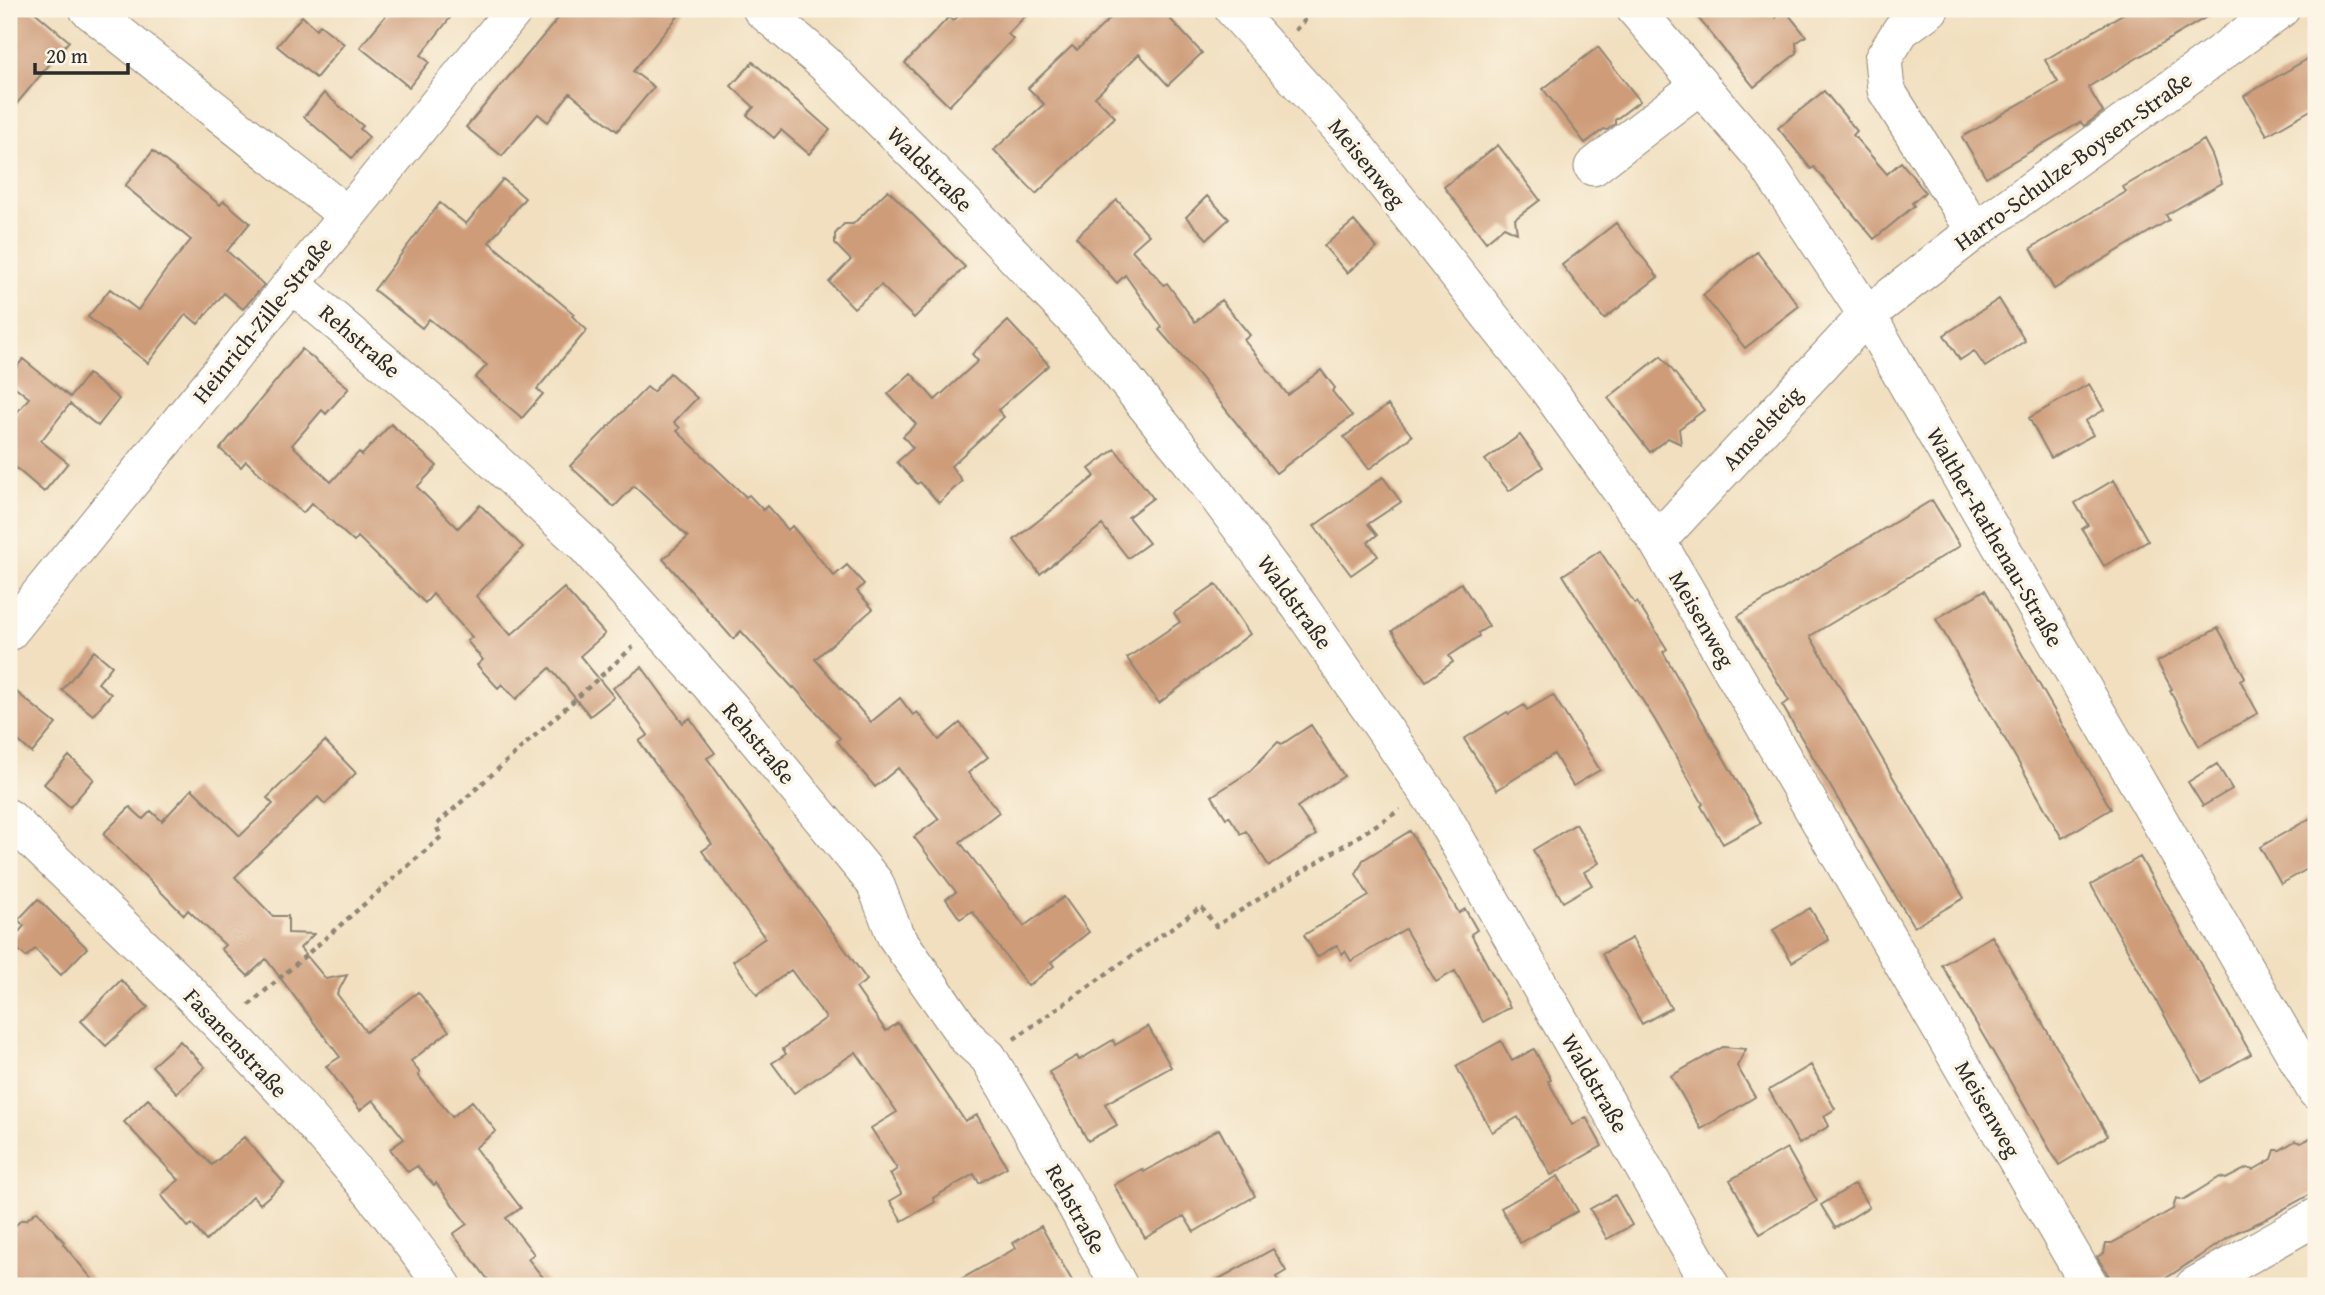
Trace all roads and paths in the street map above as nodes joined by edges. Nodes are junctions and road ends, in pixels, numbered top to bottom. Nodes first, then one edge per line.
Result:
1 (88, 9) edge
2 (515, 9) edge
3 (761, 9) edge
4 (1233, 9) edge
5 (1636, 9) edge
6 (1930, 9) edge
7 (2281, 9) edge
8 (1700, 85) junction
9 (1593, 167) dead end
10 (347, 215) junction
11 (1975, 231) junction
12 (292, 284) junction
13 (1867, 315) junction
14 (1657, 541) junction
15 (657, 625) junction
16 (9, 632) edge
17 (1428, 793) junction
18 (9, 818) edge
19 (223, 1028) junction
20 (988, 1057) junction
21 (2316, 1091) edge
22 (2316, 1217) edge
23 (443, 1286) edge
24 (1119, 1286) edge
25 (1711, 1286) edge
26 (2090, 1286) edge
27 (2194, 1286) edge

1 - 10 street
2 - 10 street, Heinrich-Zille-Straße
3 - 17 street, Waldstraße
4 - 14 street, Meisenweg
5 - 8 street, Walther-Rathenau-Straße
6 - 11 street
7 - 11 street, Harro-Schulze-Boysen-Straße
8 - 9 street
8 - 13 street, Walther-Rathenau-Straße
10 - 12 street, Heinrich-Zille-Straße
11 - 13 street, Harro-Schulze-Boysen-Straße
12 - 15 street, Rehstraße
12 - 16 street, Heinrich-Zille-Straße
13 - 14 street, Amselsteig
13 - 21 street, Walther-Rathenau-Straße
14 - 26 street, Meisenweg
15 - 19 path
15 - 20 street, Rehstraße
17 - 20 path
17 - 25 street, Waldstraße
18 - 19 street, Fasanenstraße
19 - 23 street, Fasanenstraße
20 - 24 street, Rehstraße
22 - 27 street

